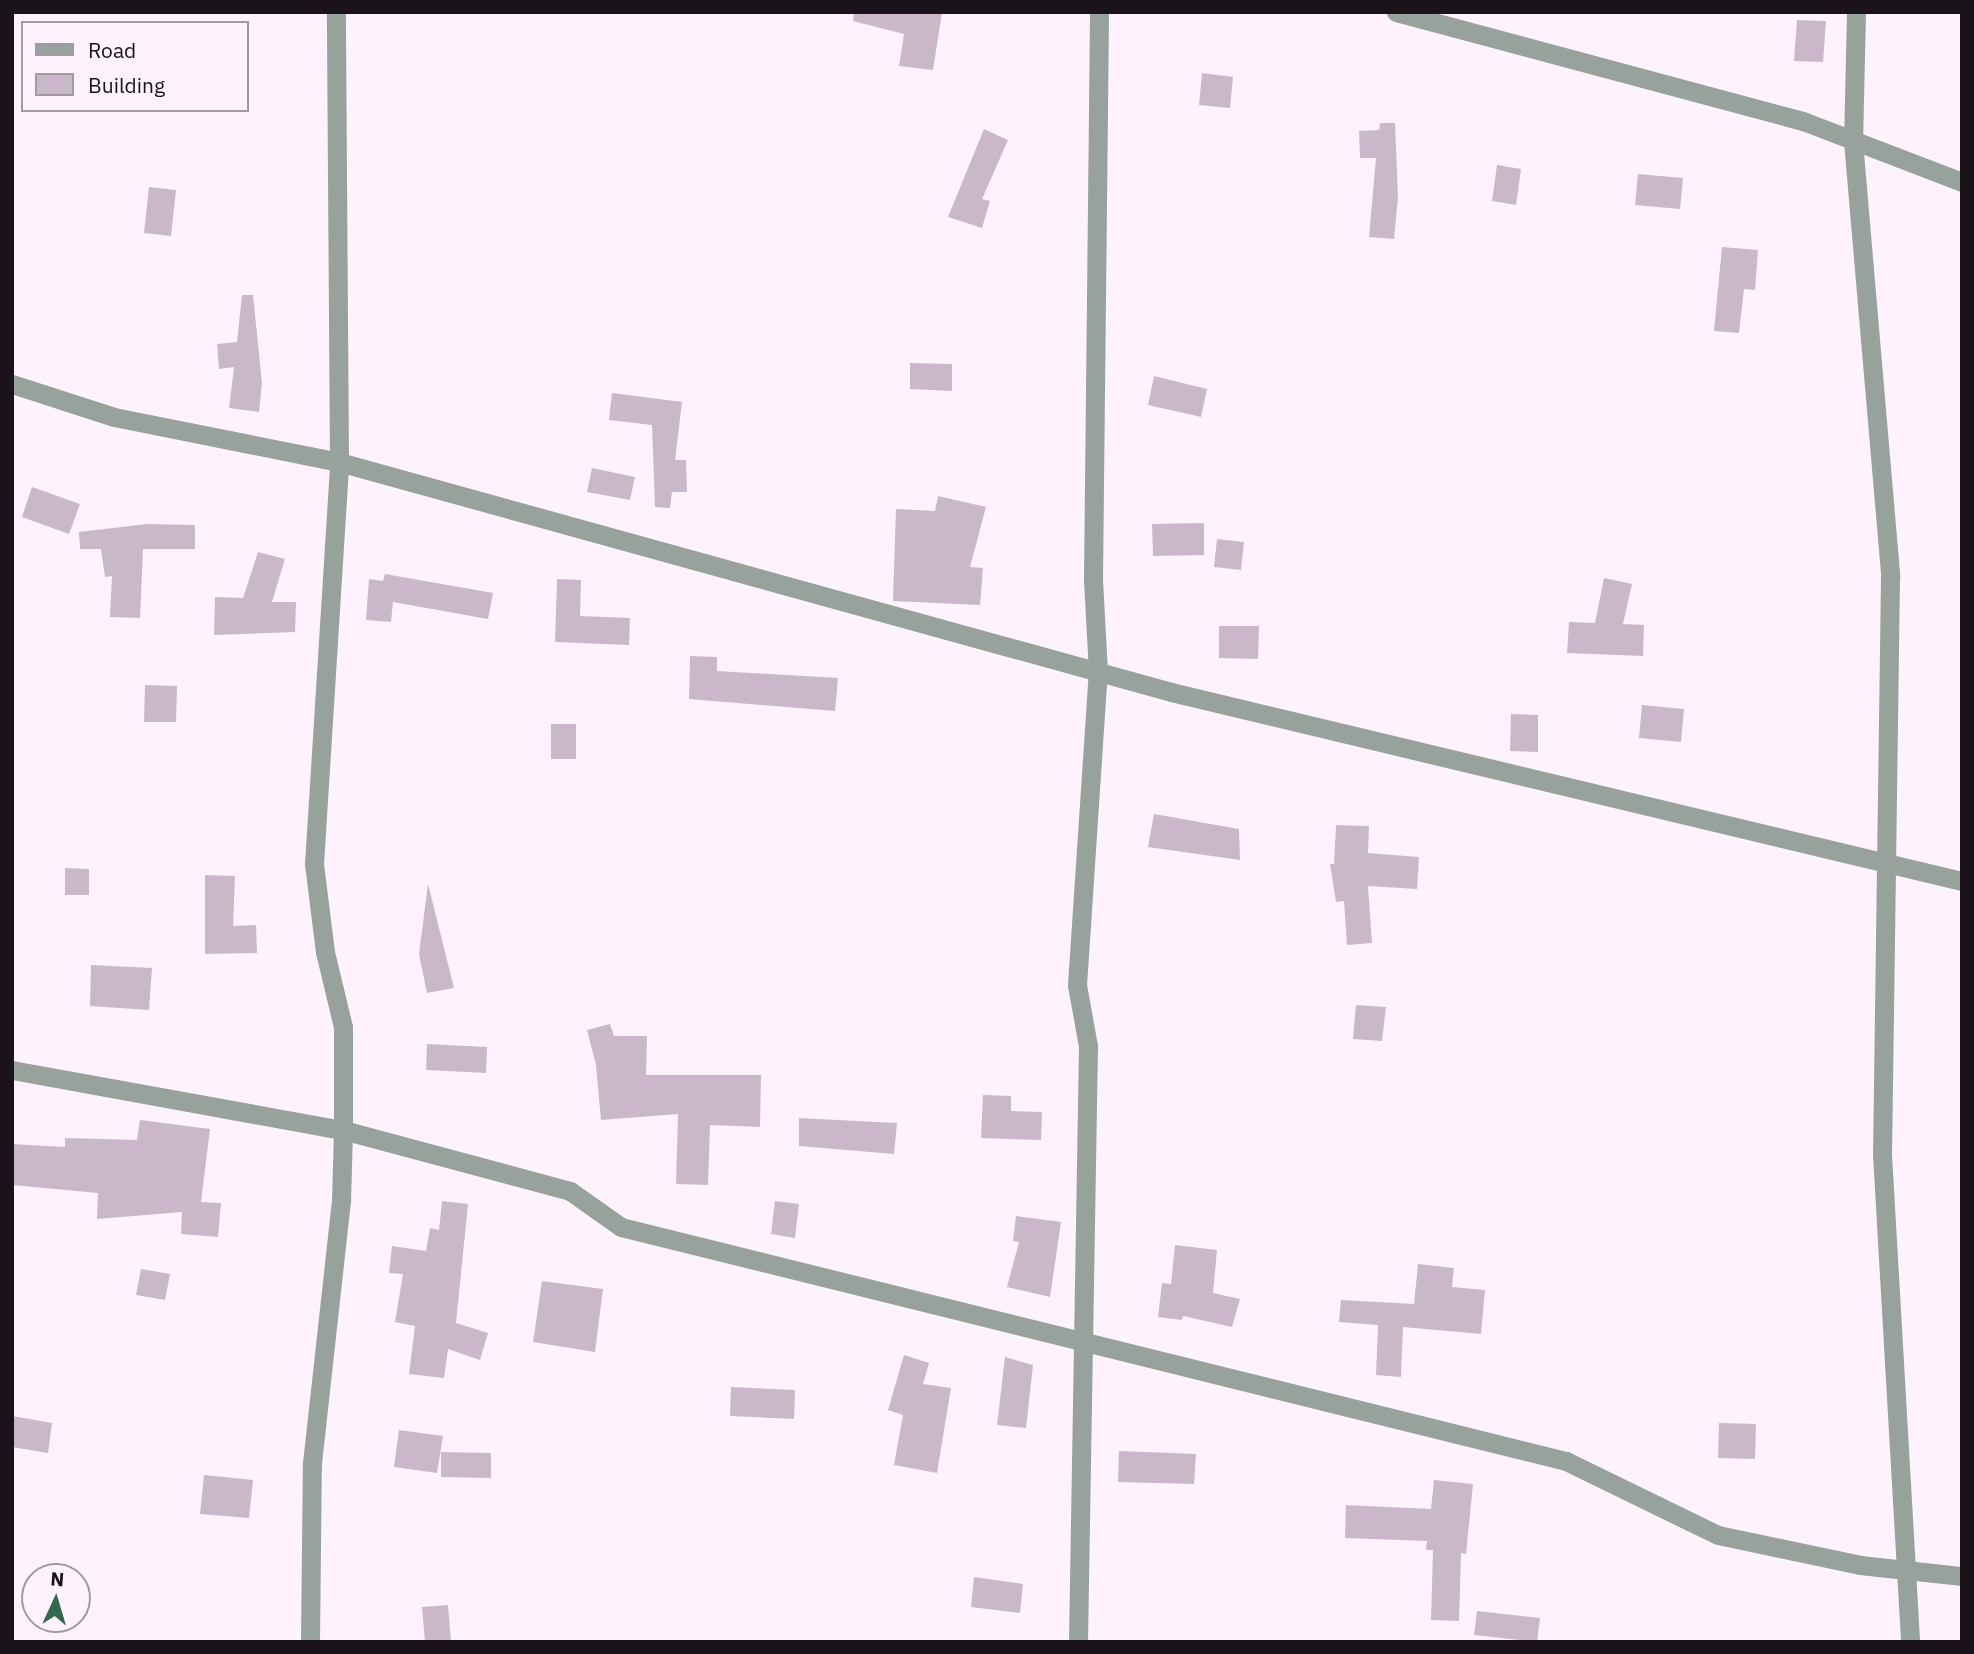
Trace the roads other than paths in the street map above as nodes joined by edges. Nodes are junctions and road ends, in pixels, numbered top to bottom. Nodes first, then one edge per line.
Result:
1 (336, 12) edge
2 (1098, 12) edge
3 (1396, 12) edge
4 (1856, 12) edge
5 (1853, 141) junction
6 (1962, 182) edge
7 (12, 384) edge
8 (339, 462) junction
9 (1098, 672) junction
10 (1885, 862) junction
11 (1962, 881) edge
12 (12, 1070) edge
13 (342, 1130) junction
14 (1085, 1343) junction
15 (1907, 1571) junction
16 (1962, 1576) edge
17 (310, 1642) edge
18 (1078, 1642) edge
19 (1910, 1642) edge

1 - 8 street
2 - 9 street
3 - 5 street
4 - 5 street
5 - 6 street
5 - 10 street
7 - 8 street
8 - 9 street
8 - 13 street
9 - 10 street
9 - 14 street
10 - 11 street
10 - 15 street
12 - 13 street
13 - 14 street
13 - 17 street
14 - 15 street
14 - 18 street
15 - 16 street
15 - 19 street

